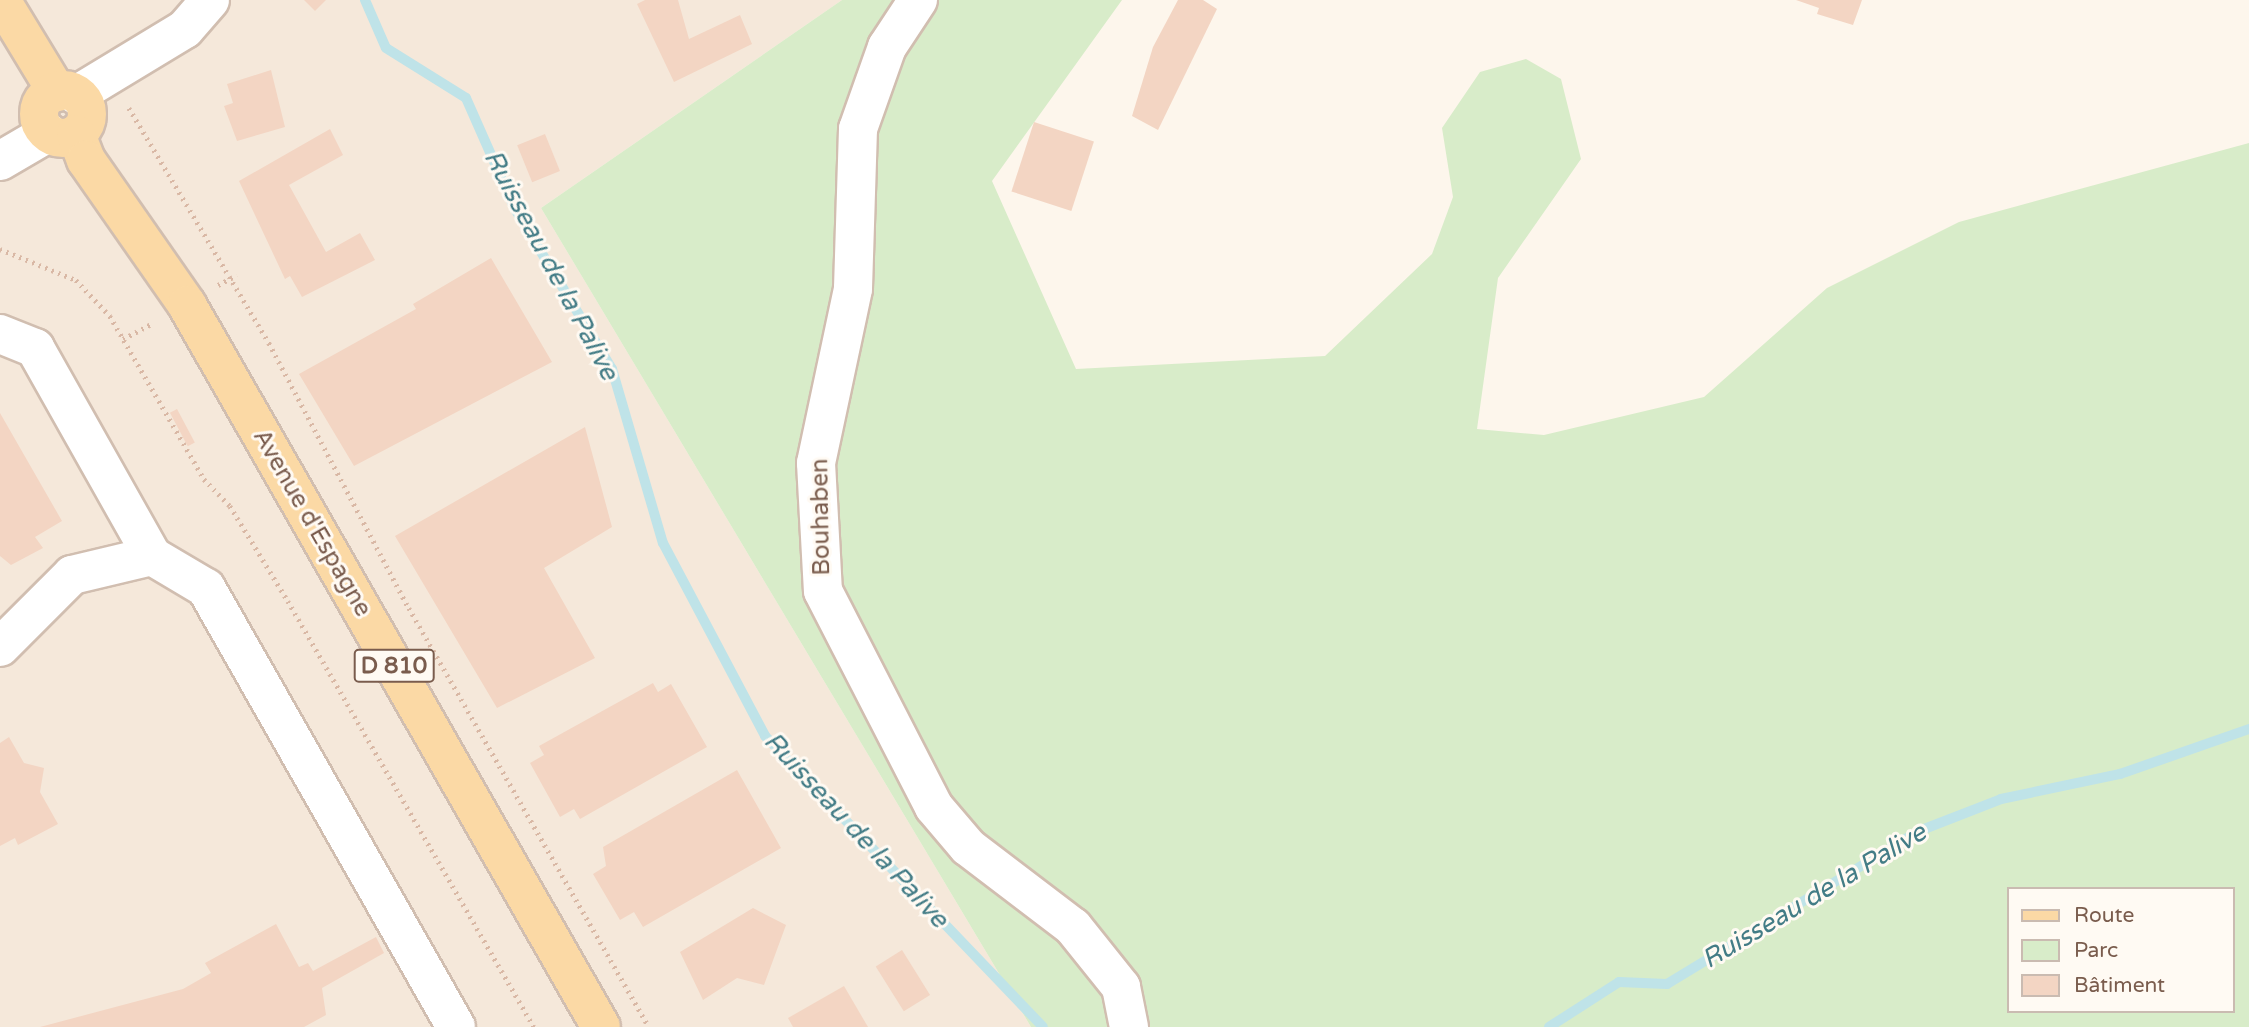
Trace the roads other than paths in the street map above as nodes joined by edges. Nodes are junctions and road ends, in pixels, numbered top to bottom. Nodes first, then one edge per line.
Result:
1 (1, 0) edge
2 (210, 0) edge
3 (918, 0) edge
4 (66, 93) junction
5 (62, 134) junction
6 (0, 161) edge
7 (0, 334) edge
8 (152, 556) junction
9 (0, 647) edge
10 (456, 1027) edge
11 (601, 1027) edge
12 (1129, 1027) edge

1 - 4 main road
2 - 4 street
3 - 12 street, Bouhaben
4 - 5 main road
5 - 6 street
5 - 11 main road, Avenue d'Espagne / D 810
7 - 8 street
8 - 9 street
8 - 10 street

